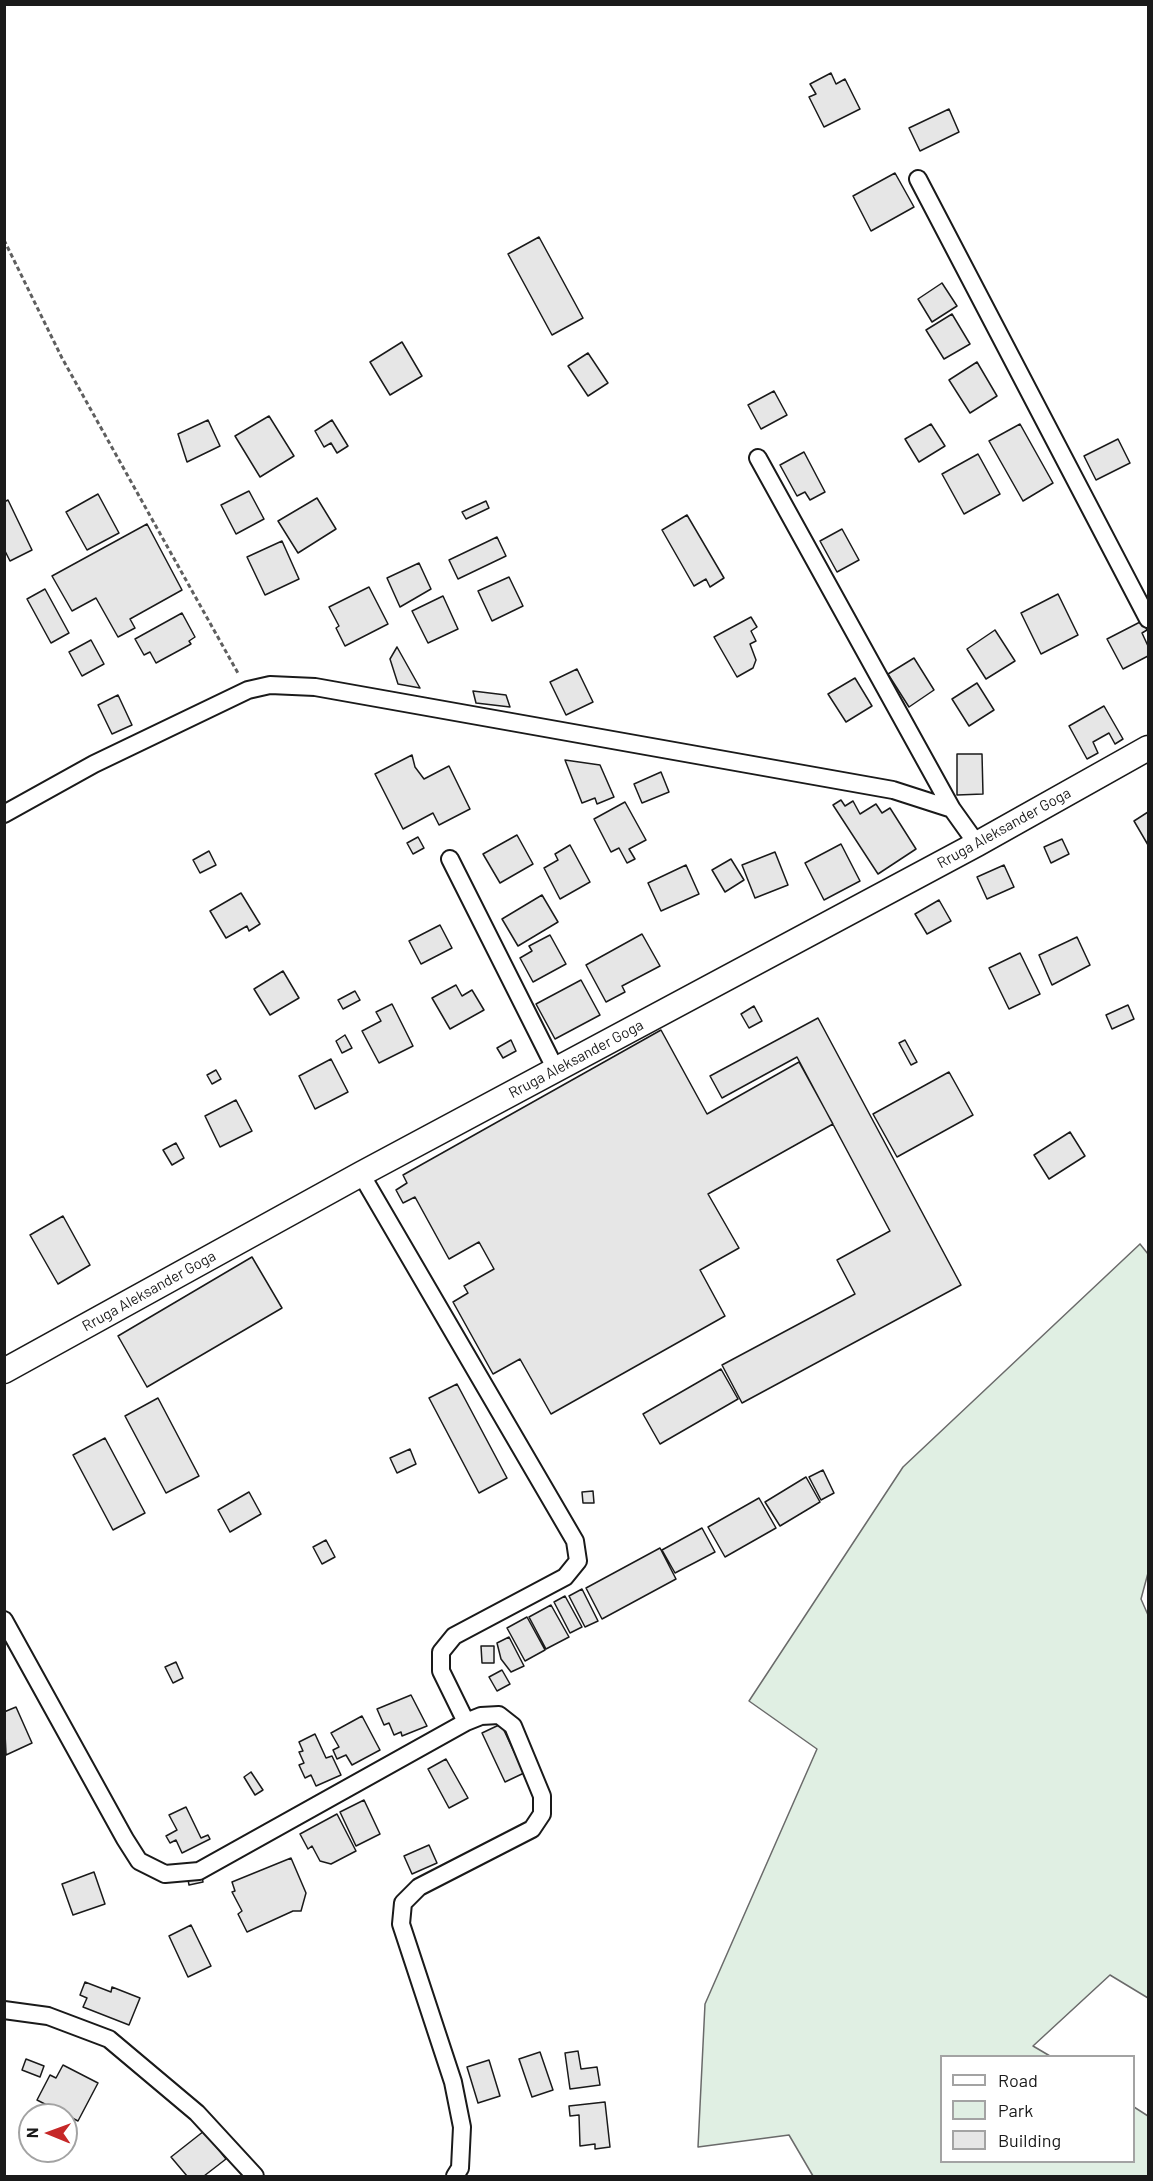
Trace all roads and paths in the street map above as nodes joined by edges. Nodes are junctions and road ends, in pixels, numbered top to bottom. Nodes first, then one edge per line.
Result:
1 (918, 179) dead end
2 (4, 240) edge
3 (758, 458) dead end
4 (1149, 619) edge
5 (248, 690) junction
6 (1149, 748) edge
7 (952, 809) junction
8 (4, 814) edge
9 (977, 844) junction
10 (450, 859) dead end
11 (556, 1070) junction
12 (361, 1174) junction
13 (4, 1371) edge
14 (4, 1620) edge
15 (466, 1722) junction
16 (4, 2010) edge
17 (255, 2176) edge
18 (455, 2176) edge

1 - 4 street
2 - 5 path
3 - 7 street
5 - 7 street
5 - 8 street
6 - 9 main road, Rruga Aleksander Goga
7 - 9 street
9 - 11 main road, Rruga Aleksander Goga
10 - 11 street
11 - 12 main road, Rruga Aleksander Goga
12 - 13 main road, Rruga Aleksander Goga
12 - 15 street
14 - 15 street
15 - 18 street
16 - 17 street

